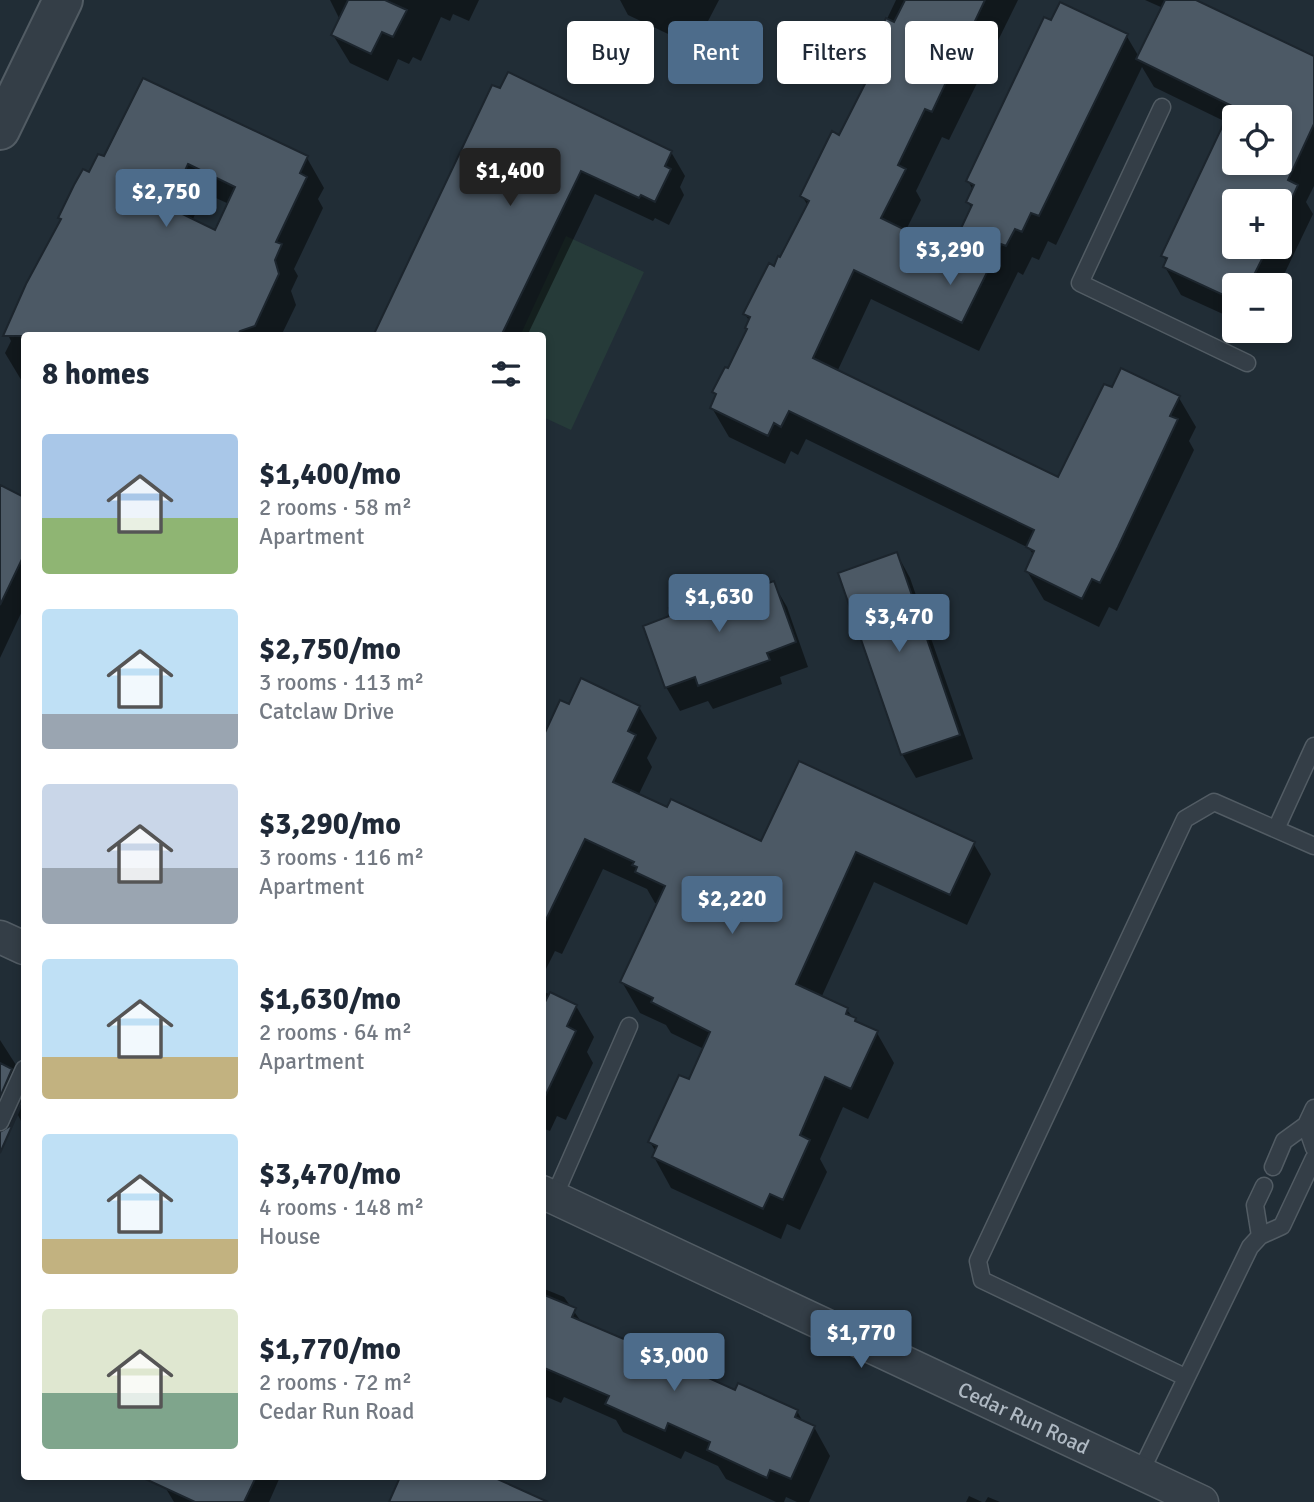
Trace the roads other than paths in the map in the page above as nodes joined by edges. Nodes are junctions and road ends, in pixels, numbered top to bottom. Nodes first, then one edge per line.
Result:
1 (63, 0) edge
2 (1162, 107) dead end
3 (0, 130) edge
4 (1247, 363) dead end
5 (1314, 746) edge
6 (1276, 829) junction
7 (1314, 846) edge
8 (0, 937) edge
9 (21, 947) edge
10 (629, 1026) dead end
11 (21, 1076) edge
12 (1314, 1108) edge
13 (0, 1122) edge
14 (1306, 1125) junction
15 (1314, 1148) edge
16 (1314, 1158) edge
17 (1273, 1167) dead end
18 (1264, 1186) dead end
19 (548, 1194) edge
20 (1260, 1236) junction
21 (1185, 1377) junction
22 (1140, 1473) junction
23 (1202, 1502) edge

1 - 3 street
2 - 4 lane
5 - 6 lane
6 - 7 lane
6 - 21 lane
8 - 9 street
10 - 19 lane
11 - 13 lane
12 - 14 lane
14 - 15 lane
14 - 17 lane
16 - 20 lane
18 - 20 lane
19 - 22 street, Cedar Run Road
20 - 21 lane
21 - 22 lane
22 - 23 street, Cedar Run Road

